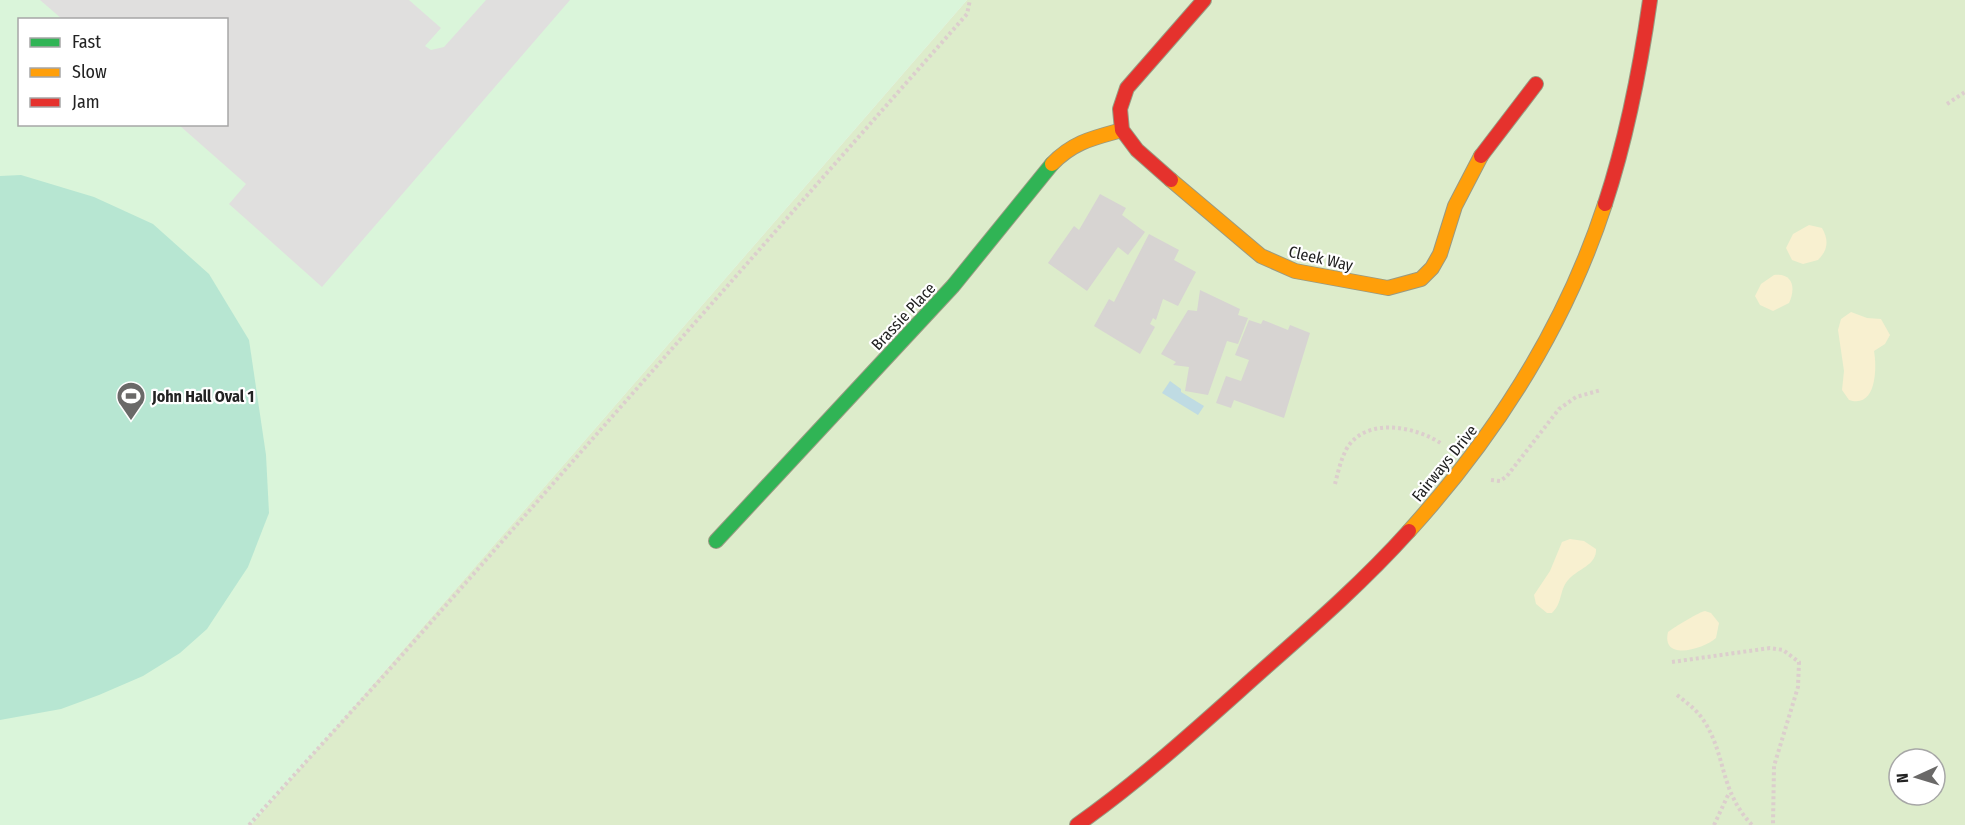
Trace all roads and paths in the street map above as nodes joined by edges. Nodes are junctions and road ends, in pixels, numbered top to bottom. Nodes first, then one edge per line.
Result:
1 (970, 0) edge
2 (1204, 0) edge
3 (1650, 0) edge
4 (1536, 84) dead end
5 (1965, 92) edge
6 (1947, 104) dead end
7 (1122, 130) junction
8 (716, 541) dead end
9 (1672, 663) dead end
10 (1677, 695) dead end
11 (1729, 793) junction
12 (249, 825) edge
13 (1077, 825) edge
14 (1714, 825) edge
15 (1752, 825) edge
16 (1773, 825) edge

1 - 12 path
2 - 7 street
3 - 13 street, Fairways Drive
4 - 7 street, Cleek Way
5 - 6 path
7 - 8 street, Brassie Place
9 - 16 path
10 - 11 path
11 - 14 path
11 - 15 path

